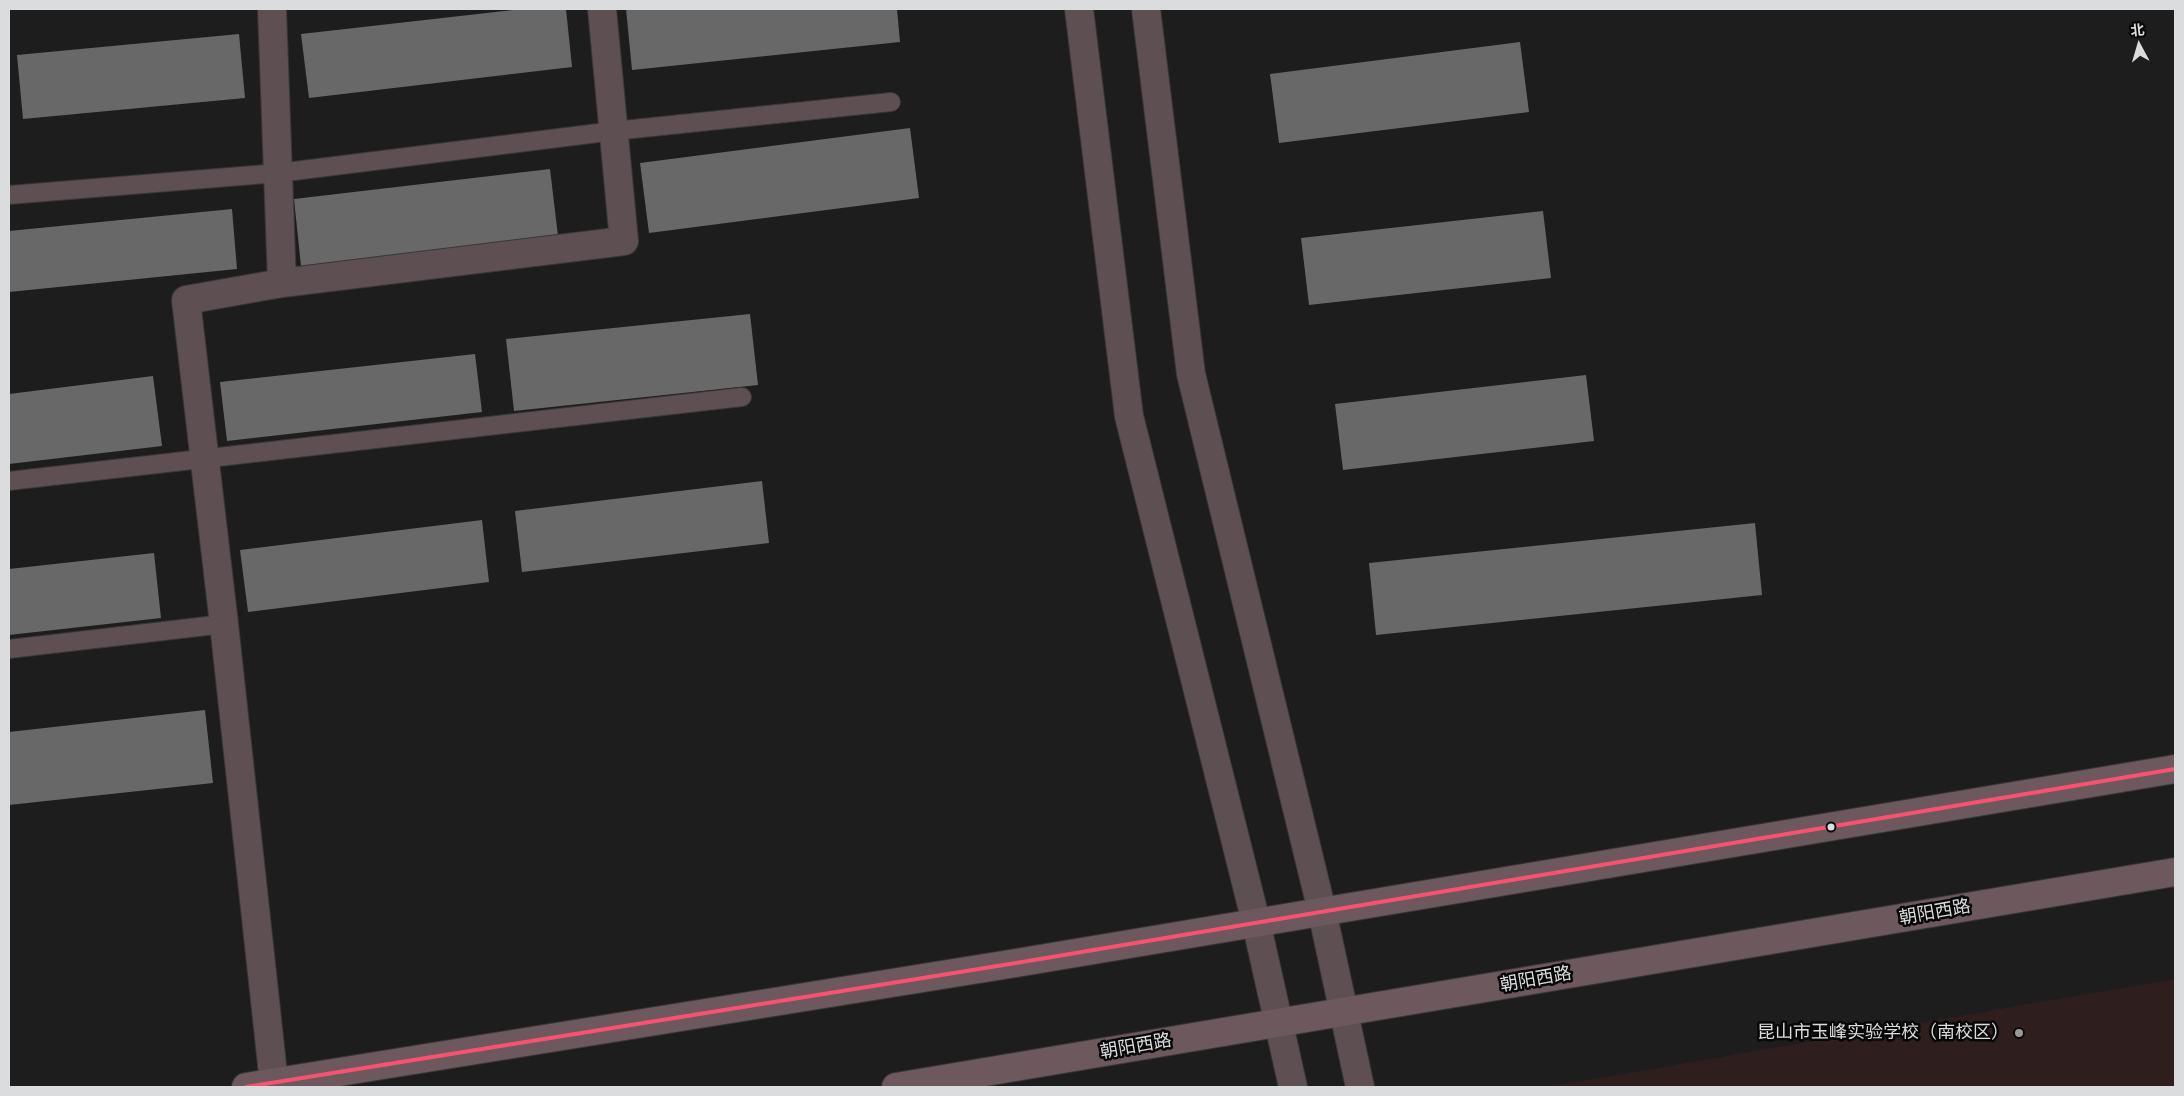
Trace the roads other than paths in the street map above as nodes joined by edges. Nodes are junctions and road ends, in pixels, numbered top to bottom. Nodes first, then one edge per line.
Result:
1 (272, 9) edge
2 (602, 9) edge
3 (1079, 9) edge
4 (1146, 9) edge
5 (891, 102) dead end
6 (614, 131) junction
7 (278, 172) junction
8 (9, 195) edge
9 (282, 283) junction
10 (742, 397) dead end
11 (204, 458) junction
12 (9, 481) edge
13 (224, 624) junction
14 (9, 649) edge
15 (2175, 769) edge
16 (2175, 872) edge
17 (1322, 911) junction
18 (1256, 922) junction
19 (1345, 1012) junction
20 (1280, 1023) junction
21 (274, 1083) junction
22 (246, 1087) edge
23 (896, 1087) edge
24 (1293, 1087) edge
25 (1360, 1087) edge

1 - 7 street
2 - 6 street
3 - 18 street
4 - 17 street
5 - 6 lane
6 - 7 lane
6 - 9 street
7 - 8 lane
7 - 9 street
9 - 11 street
10 - 11 lane
11 - 12 lane
11 - 13 street
13 - 14 lane
13 - 21 street
15 - 17 main road
16 - 19 main road, 朝阳西路
17 - 18 main road
17 - 19 street
18 - 20 street
18 - 21 main road
19 - 20 main road, 朝阳西路
19 - 25 street
20 - 23 main road, 朝阳西路
20 - 24 street
21 - 22 main road

